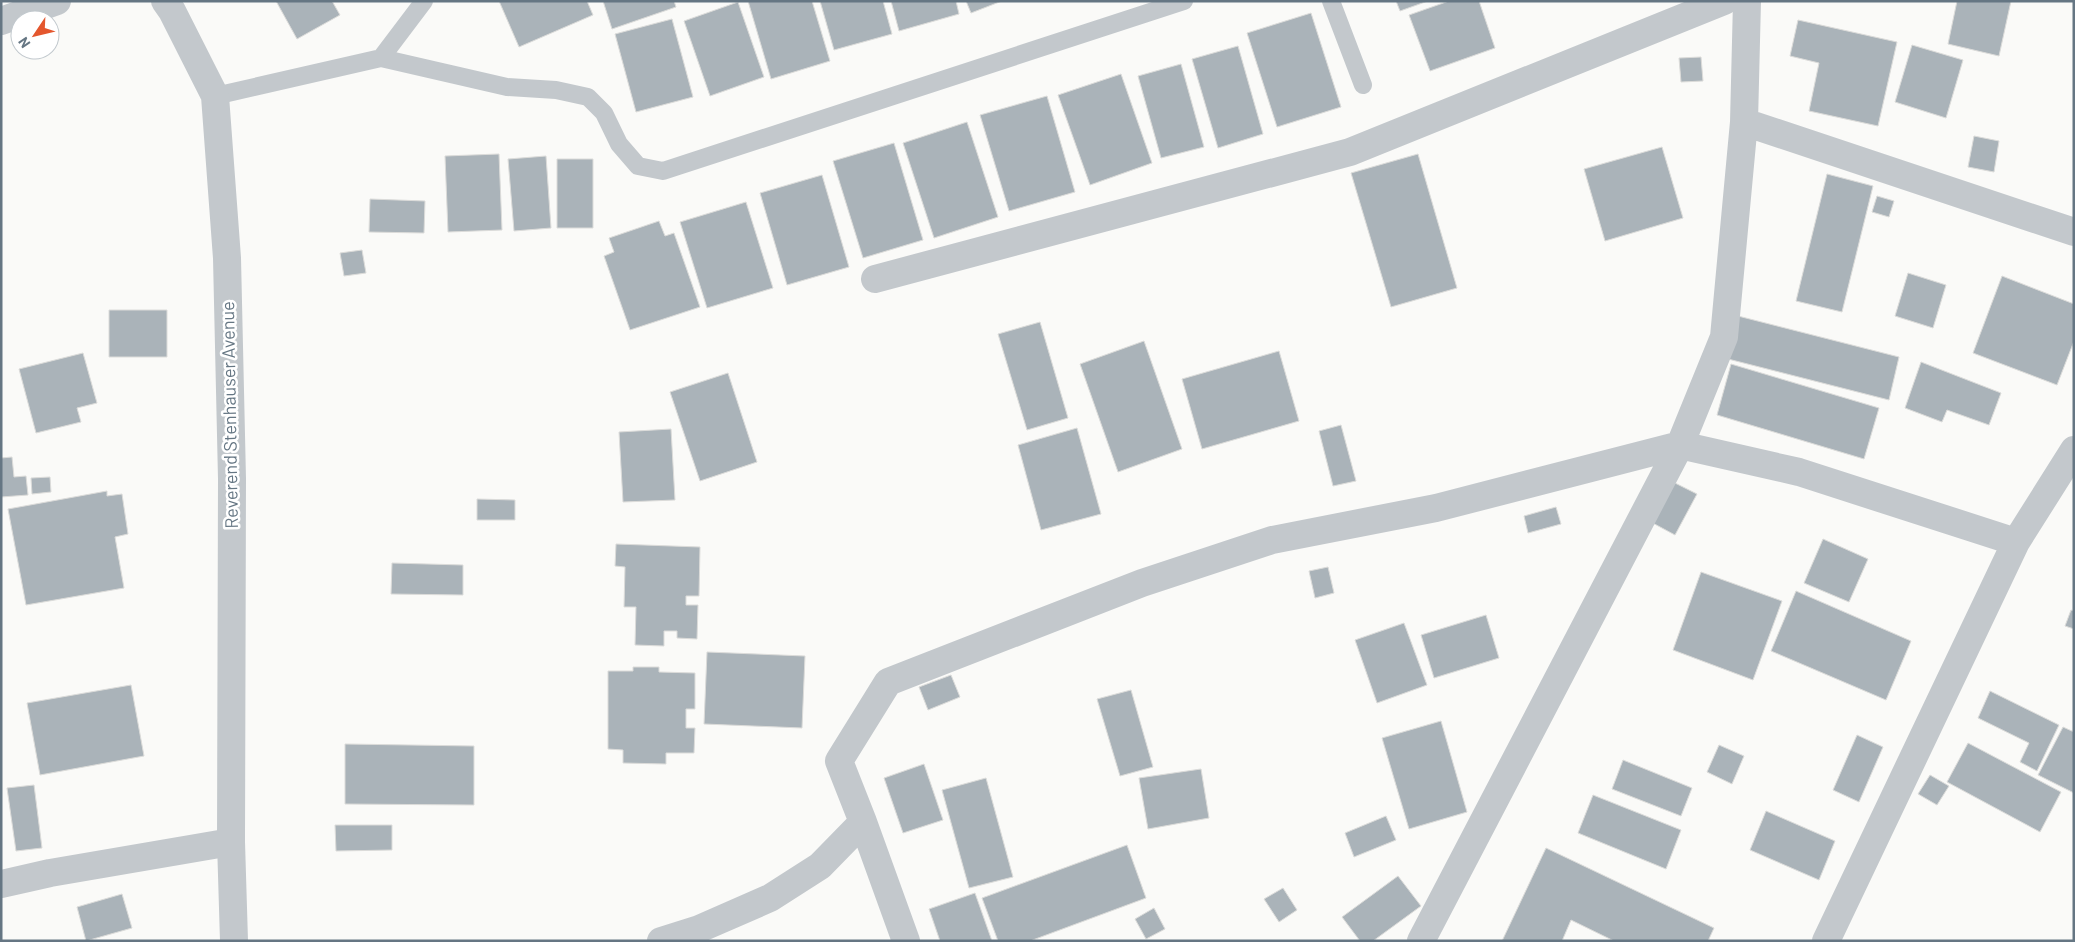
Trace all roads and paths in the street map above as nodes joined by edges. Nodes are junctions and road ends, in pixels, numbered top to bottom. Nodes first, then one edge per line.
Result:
1 (57, 1) edge
2 (165, 1) edge
3 (424, 1) edge
4 (1184, 1) edge
5 (1331, 1) edge
6 (1724, 1) edge
7 (1747, 1) edge
8 (1, 21) edge
9 (381, 58) junction
10 (1363, 85) dead end
11 (215, 96) junction
12 (1744, 122) junction
13 (2074, 232) edge
14 (875, 279) dead end
15 (1680, 445) junction
16 (2074, 450) edge
17 (2016, 542) junction
18 (863, 822) junction
19 (231, 842) junction
20 (1, 884) edge
21 (667, 940) edge
22 (234, 941) edge
23 (906, 941) edge
24 (1421, 941) edge
25 (1826, 941) edge

1 - 8 street
2 - 11 street, Reverend Stenhauser Avenue
3 - 9 lane
4 - 9 lane
5 - 10 lane
6 - 14 street
7 - 12 street
9 - 11 lane
11 - 19 street, Reverend Stenhauser Avenue
12 - 13 street
12 - 15 street
15 - 17 street
15 - 18 street
15 - 24 street
16 - 17 street
17 - 25 street
18 - 21 street
18 - 23 street
19 - 20 street
19 - 22 street, Reverend Stenhauser Avenue

